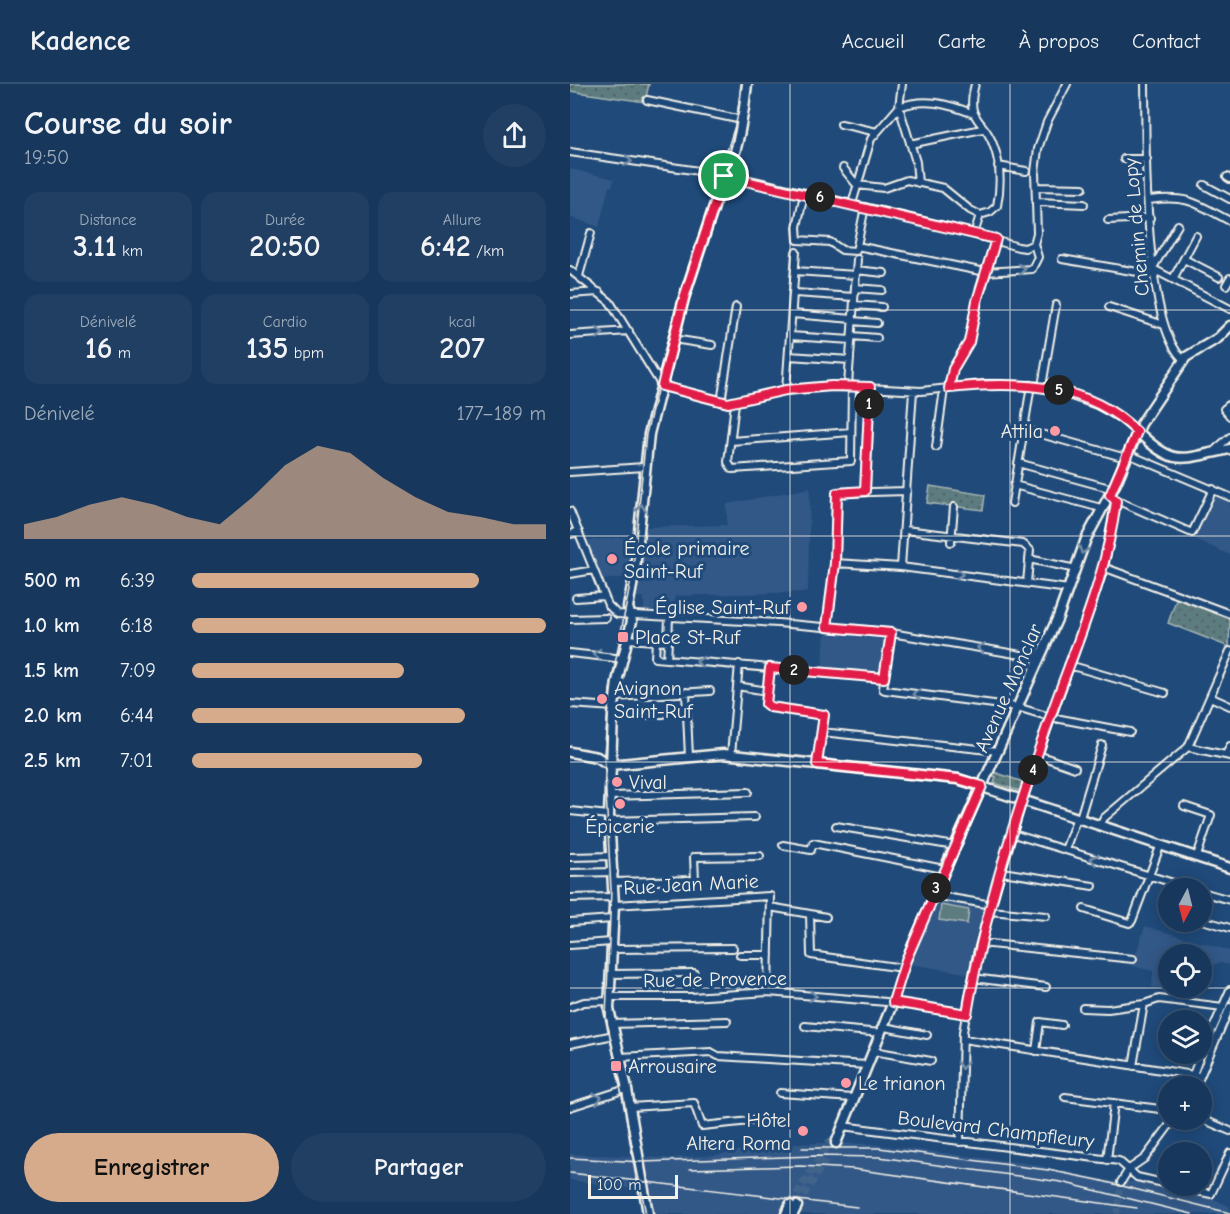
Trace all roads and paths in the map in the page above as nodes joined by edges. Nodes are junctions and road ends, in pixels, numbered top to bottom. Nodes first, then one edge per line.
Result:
1 (747, 84) edge
2 (902, 84) edge
3 (975, 84) edge
4 (1067, 84) edge
5 (1146, 84) edge
6 (647, 100) dead end
7 (899, 107) junction
8 (974, 114) junction
9 (742, 120) junction
10 (841, 124) dead end
11 (982, 129) junction
12 (877, 132) junction
13 (910, 144) junction
14 (570, 152) edge
15 (1124, 159) dead end
16 (1147, 159) junction
17 (998, 166) junction
18 (843, 168) dead end
19 (1026, 171) dead end
20 (724, 176) junction
21 (918, 183) junction
22 (856, 185) junction
23 (1204, 185) dead end
24 (1036, 187) junction
25 (1083, 188) dead end
26 (804, 194) junction
27 (1230, 199) edge
28 (1149, 200) junction
29 (1037, 202) junction
30 (852, 204) junction
31 (1084, 204) dead end
32 (865, 207) junction
33 (980, 214) junction
34 (1150, 218) junction
35 (1108, 220) dead end
36 (1230, 221) edge
37 (1178, 225) dead end
38 (591, 233) dead end
39 (974, 234) junction
40 (1196, 236) dead end
41 (996, 239) junction
42 (1034, 244) junction
43 (857, 246) junction
44 (796, 252) dead end
45 (856, 259) dead end
46 (1062, 259) dead end
47 (1184, 259) junction
48 (570, 270) edge
49 (1155, 270) junction
50 (795, 271) junction
51 (985, 272) junction
52 (856, 273) junction
53 (884, 273) dead end
54 (579, 276) junction
55 (1219, 277) dead end
56 (1230, 278) edge
57 (1173, 279) junction
58 (1226, 285) dead end
59 (855, 288) junction
60 (882, 290) dead end
61 (599, 292) junction
62 (795, 293) junction
63 (570, 294) edge
64 (854, 297) junction
65 (854, 305) junction
66 (1056, 305) dead end
67 (736, 307) dead end
68 (882, 307) dead end
69 (1109, 307) dead end
70 (1230, 309) edge
71 (792, 314) junction
72 (853, 320) junction
73 (1230, 323) edge
74 (877, 324) dead end
75 (1164, 325) junction
76 (629, 331) junction
77 (570, 335) edge
78 (790, 336) junction
79 (852, 338) junction
80 (877, 338) dead end
81 (673, 339) junction
82 (712, 345) dead end
83 (789, 356) junction
84 (850, 360) junction
85 (1184, 360) junction
86 (850, 385) junction
87 (1030, 385) junction
88 (662, 386) junction
89 (1042, 386) junction
90 (870, 387) junction
91 (947, 388) junction
92 (786, 390) junction
93 (913, 391) junction
94 (721, 402) junction
95 (735, 403) junction
96 (1230, 404) edge
97 (1230, 416) edge
98 (1023, 429) junction
99 (851, 432) junction
100 (1137, 432) junction
101 (1230, 437) edge
102 (730, 441) junction
103 (936, 447) dead end
104 (1230, 449) edge
105 (1217, 452) junction
106 (1127, 456) junction
107 (1018, 463) junction
108 (644, 467) junction
109 (570, 472) edge
110 (1014, 485) junction
111 (1213, 489) junction
112 (865, 491) junction
113 (907, 491) junction
114 (1113, 495) junction
115 (1230, 497) edge
116 (1012, 503) dead end
117 (954, 507) dead end
118 (1101, 508) junction
119 (570, 511) edge
120 (904, 530) junction
121 (579, 532) junction
122 (570, 534) edge
123 (951, 538) junction
124 (1029, 559) junction
125 (835, 563) junction
126 (901, 567) junction
127 (1103, 567) junction
128 (1076, 569) junction
129 (594, 570) junction
130 (570, 574) edge
131 (1023, 582) junction
132 (1069, 589) junction
133 (604, 596) junction
134 (576, 598) dead end
135 (630, 612) junction
136 (1230, 614) edge
137 (606, 618) dead end
138 (669, 618) junction
139 (570, 619) edge
140 (827, 627) junction
141 (891, 633) junction
142 (628, 639) junction
143 (656, 641) junction
144 (668, 642) junction
145 (570, 653) edge
146 (1230, 654) edge
147 (1039, 658) junction
148 (624, 659) junction
149 (667, 659) junction
150 (739, 664) junction
151 (1069, 665) junction
152 (770, 668) junction
153 (884, 678) junction
154 (737, 686) junction
155 (710, 691) dead end
156 (767, 691) junction
157 (686, 693) junction
158 (1165, 693) dead end
159 (615, 697) junction
160 (1210, 697) junction
161 (570, 704) edge
162 (1017, 706) junction
163 (1230, 706) edge
164 (613, 712) junction
165 (663, 714) dead end
166 (1050, 717) junction
167 (822, 732) junction
168 (1131, 732) dead end
169 (1102, 745) dead end
170 (1230, 746) edge
171 (1188, 747) junction
172 (998, 751) junction
173 (570, 755) edge
174 (731, 755) junction
175 (1038, 755) junction
176 (1228, 756) edge
177 (689, 757) junction
178 (817, 764) junction
179 (610, 765) junction
180 (1075, 768) dead end
181 (982, 786) junction
182 (748, 792) dead end
183 (610, 796) junction
184 (1023, 800) junction
185 (1184, 806) dead end
186 (570, 812) edge
187 (754, 817) dead end
188 (1078, 817) junction
189 (609, 818) junction
190 (1101, 824) junction
191 (836, 826) dead end
192 (1013, 834) junction
193 (1161, 844) junction
194 (783, 845) dead end
195 (955, 846) junction
196 (1065, 850) junction
197 (613, 856) junction
198 (760, 856) dead end
199 (1197, 856) junction
200 (570, 857) edge
201 (1230, 868) edge
202 (944, 869) junction
203 (1002, 872) junction
204 (570, 873) edge
205 (1150, 876) junction
206 (614, 877) junction
207 (1158, 878) edge
208 (1093, 886) dead end
209 (933, 895) junction
210 (1212, 895) edge
211 (570, 898) edge
212 (1230, 900) edge
213 (614, 901) junction
214 (770, 907) junction
215 (991, 908) junction
216 (1084, 909) dead end
217 (810, 914) junction
218 (826, 916) dead end
219 (1046, 916) dead end
220 (613, 919) junction
221 (570, 921) edge
222 (1212, 923) edge
223 (1230, 928) edge
224 (981, 943) junction
225 (570, 945) edge
226 (611, 945) junction
227 (733, 948) dead end
228 (740, 955) dead end
229 (769, 955) junction
230 (1133, 959) dead end
231 (903, 968) junction
232 (694, 972) dead end
233 (610, 974) junction
234 (973, 978) junction
235 (1046, 987) dead end
236 (1230, 990) edge
237 (768, 992) junction
238 (608, 999) junction
239 (893, 1002) junction
240 (1144, 1004) junction
241 (570, 1007) edge
242 (1226, 1007) edge
243 (1083, 1008) dead end
244 (967, 1014) junction
245 (727, 1021) dead end
246 (611, 1024) junction
247 (1062, 1025) dead end
248 (806, 1026) dead end
249 (882, 1030) junction
250 (1212, 1033) edge
251 (614, 1035) junction
252 (927, 1035) dead end
253 (963, 1039) junction
254 (570, 1044) edge
255 (873, 1051) junction
256 (1036, 1051) junction
257 (620, 1057) junction
258 (931, 1061) dead end
259 (1199, 1064) edge
260 (867, 1065) junction
261 (1133, 1066) junction
262 (1196, 1076) junction
263 (626, 1089) junction
264 (780, 1093) dead end
265 (1065, 1097) dead end
266 (853, 1098) junction
267 (1114, 1103) junction
268 (570, 1107) edge
269 (630, 1107) junction
270 (1158, 1109) edge
271 (760, 1120) dead end
272 (1212, 1122) edge
273 (842, 1126) junction
274 (1165, 1130) edge
275 (1230, 1131) edge
276 (836, 1139) tunnel mouth
277 (960, 1142) junction
278 (1230, 1153) edge
279 (1107, 1160) junction
280 (1228, 1162) edge
281 (1129, 1169) junction
282 (1121, 1182) tunnel mouth
283 (1158, 1183) edge
284 (1212, 1192) edge
285 (793, 1208) tunnel mouth
286 (648, 1214) edge
287 (786, 1214) edge

1 - 9 street
2 - 7 street
3 - 8 street
4 - 24 street
5 - 16 street, Chemin de Lopy
6 - 9 street
7 - 8 street
7 - 12 street
7 - 13 street
8 - 11 street
9 - 20 street
10 - 12 street
11 - 13 street
11 - 17 street
12 - 22 street
13 - 21 street
14 -> 20 street
15 - 16 street
16 - 28 street, Chemin de Lopy
17 - 19 street
17 - 33 street
18 - 22 street
20 - 26 street
20 - 81 street
21 - 22 street
21 - 33 street
22 - 30 street
23 - 27 street
24 - 25 street
24 - 29 street
26 - 30 street
26 - 43 street
28 - 34 street, Chemin de Lopy
28 - 36 street
29 - 31 street
29 - 42 street
30 - 32 street
32 - 39 street
32 - 43 street
33 - 39 street
34 - 35 street
34 - 49 street, Chemin de Lopy
37 - 49 street
38 - 54 street
39 - 41 street
40 - 47 street
41 - 42 street
41 - 51 street
51 -> 42 street
43 - 51 street
44 - 50 street
45 - 52 street
46 - 49 street
47 - 55 street
47 - 57 street
48 - 54 street
49 - 57 street
49 - 75 street, Chemin de Lopy
50 - 52 street
50 - 62 street
51 - 91 street
52 - 53 street
52 - 59 street
54 - 61 street
56 - 58 street
57 - 70 street
59 - 60 street
59 - 64 street
61 - 63 street
61 - 76 street
62 - 64 street
62 - 71 street
64 - 65 street
65 - 68 street
65 - 72 street
66 - 89 street
67 - 94 street
69 - 75 street
71 - 72 street
71 - 78 street
72 - 74 street
72 - 79 street
73 - 85 street, Avenue Monclar
75 - 85 street, Chemin de Lopy
77 -> 76 street
76 - 88 street
78 - 79 street
78 - 83 street
79 - 80 street
79 - 84 street
81 - 82 street
81 - 88 street
83 - 84 street
83 - 92 street
84 - 86 street
85 - 100 street, Avenue Monclar
86 - 90 street
86 - 92 street
86 - 99 street
87 - 89 street
87 - 91 street
87 - 98 street
88 - 94 street
88 - 108 street
89 - 100 street
90 - 93 street
90 - 112 street
91 - 93 street
91 - 103 street
92 - 95 street
93 - 113 street
94 - 95 street
95 - 102 street
96 - 97 street
98 - 106 street
98 - 107 street
99 - 102 street
99 - 102 street
100 - 105 street
100 - 106 street, Avenue Monclar
101 - 105 street
104 - 105 street
106 - 111 street
106 - 114 street, Avenue Monclar
107 - 110 street
107 - 114 street
108 - 109 street
135 -> 108 street
110 - 116 street
110 - 118 street
111 - 114 street
111 - 115 street
112 - 113 street
112 - 125 street
113 - 120 street
114 - 118 street, Avenue Monclar
114 - 127 street
117 - 123 street
118 -> 128 street, Avenue Monclar
119 - 121 street
120 - 123 street
120 - 126 street
121 - 122 street
121 - 129 street
123 - 124 street
124 - 128 street
124 - 131 street
125 - 126 street
125 - 140 street
126 -> 131 street
127 - 136 street
127 - 151 street
128 - 132 street, Avenue Monclar
129 - 130 street
129 - 133 street
131 - 132 street
132 - 147 street, Avenue Monclar
133 - 134 street
133 - 135 street
135 - 138 street
135 - 142 street
137 - 139 street
138 - 140 street
138 - 144 street
140 - 141 street
147 -> 141 street
141 - 153 street
142 - 143 street
142 - 148 street
143 - 144 street
143 - 149 street
144 - 149 street
148 -> 145 street
146 - 160 street
147 - 162 street, Avenue Monclar
148 - 159 street
150 -> 149 street
150 - 152 street
150 - 154 street
151 - 158 street
151 - 166 street
152 - 153 street
152 - 156 street
162 -> 153 street
154 - 156 street
154 - 174 street
155 - 157 street
156 - 167 street
157 - 159 street
157 - 177 street
159 - 164 street
160 - 163 street
160 - 171 street
161 - 164 street
162 - 166 street
162 - 172 street, Avenue Monclar
164 - 165 street
164 - 179 street
166 - 168 street
166 - 175 street
167 - 172 street
167 - 178 street
169 - 188 street
170 - 176 street
171 - 176 street
171 - 190 street
172 - 181 street, Avenue Monclar
173 - 179 street
174 - 177 street
174 - 178 street
175 - 180 street
175 - 184 street
177 - 179 street
178 - 181 street
179 - 183 street
181 - 184 street
181 - 195 street, Avenue Monclar
182 - 183 street
183 - 189 street
184 - 188 street
184 - 192 street
185 - 199 street
186 - 189 street
187 - 189 street
188 - 190 street
188 - 196 street
189 - 197 street
190 - 193 street
191 - 195 street
192 - 196 street
192 - 203 street
193 - 199 street
193 - 205 street
194 - 202 street
195 - 202 street, Avenue Monclar
205 -> 196 street
197 - 200 street
197 - 206 street
198 - 206 street
199 - 201 street
202 - 209 street, Avenue Monclar
203 - 208 street
203 - 215 street
204 - 206 street
205 - 207 street
205 - 216 street
206 - 213 street
209 - 215 street
209 - 231 street, Avenue Monclar
210 - 212 street
211 - 213 street, Rue Jean Marie
213 - 214 street, Rue Jean Marie
213 - 220 street
214 - 217 street
214 - 229 street
215 - 219 street
215 - 224 street
217 - 218 street
217 - 231 street
220 - 221 street
220 - 226 street
222 - 223 street
224 - 230 street
224 - 234 street
225 - 226 street
226 - 227 street
226 - 233 street
228 - 229 street
229 - 237 street
231 - 239 street, Avenue Monclar
232 - 233 street
233 - 238 street
234 - 235 street
234 - 244 street
236 - 242 street
237 - 238 street, Rue de Provence
237 -> 239 street, Rue de Provence
238 - 241 street, Rue de Provence
238 - 246 street
239 - 244 street, Rue de Provence
239 - 249 street, Avenue Monclar
240 - 242 street
240 - 243 street
240 - 261 street
242 - 250 street
242 - 262 street
244 - 253 street
245 - 246 street
246 - 251 street
247 - 256 street
248 - 249 street
249 - 252 street
249 - 255 street, Avenue Monclar
251 - 254 street
251 - 257 street
253 - 256 street
253 -> 277 street
255 - 258 street
255 - 260 street, Avenue Monclar
256 - 261 street
257 - 260 street
257 - 263 street
259 - 262 street
260 - 266 street, Avenue Monclar
261 - 262 street
268 -> 263 street
263 - 269 street
264 - 266 street
265 - 267 street
266 - 273 street, Avenue Monclar
267 - 270 street
267 - 279 street
269 - 271 street
269 - 286 street
272 - 275 street
273 - 276 street, Avenue Monclar
273 - 277 street, Boulevard Champfleury
274 - 281 street
277 - 279 street, Boulevard Champfleury
278 - 280 street
279 - 281 street, Boulevard Champfleury
280 - 284 street, Boulevard Champfleury
281 - 282 street
281 - 283 street, Boulevard Champfleury
285 - 287 street

